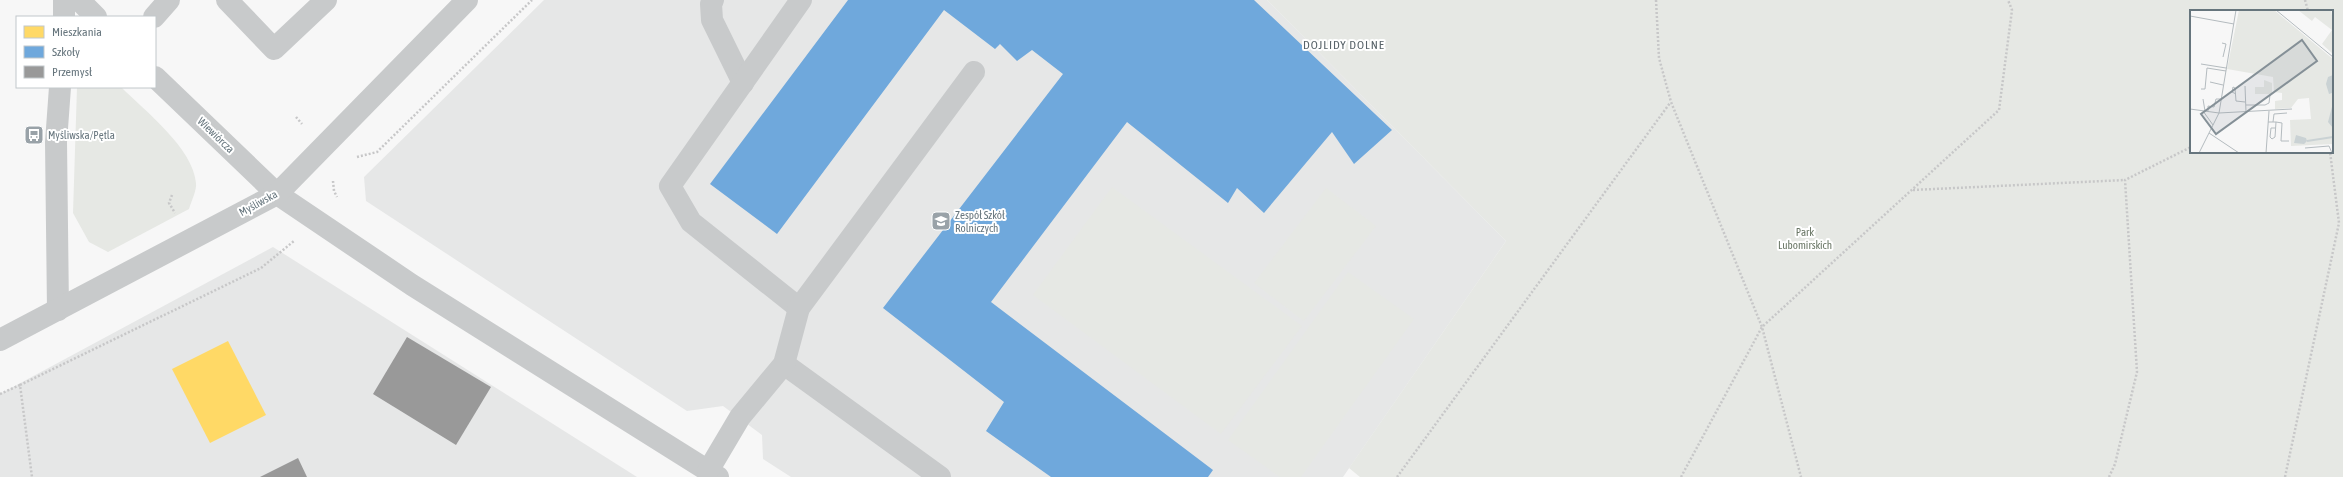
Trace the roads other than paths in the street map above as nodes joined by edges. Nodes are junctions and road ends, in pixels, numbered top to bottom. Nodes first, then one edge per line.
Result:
1 (64, 0) edge
2 (169, 0) edge
3 (227, 0) edge
4 (326, 0) edge
5 (713, 0) edge
6 (801, 0) edge
7 (464, 1) edge
8 (64, 16) edge
9 (155, 16) edge
10 (974, 72) dead end
11 (156, 78) edge
12 (743, 83) junction
13 (60, 88) edge
14 (277, 194) junction
15 (799, 308) junction
16 (58, 310) junction
17 (0, 340) edge
18 (784, 364) junction
19 (713, 474) edge
20 (940, 477) edge

1 - 8 street
2 - 9 street
3 - 4 street
5 - 12 street
6 - 12 street
7 - 14 street, Myśliwska
10 - 15 street
11 - 14 street, Wiewiórcza
12 - 15 street
13 - 16 street
14 - 16 street, Myśliwska
14 - 19 street, Wiewiórcza
15 - 18 street
16 - 17 street, Myśliwska
18 - 19 street
18 - 20 street

